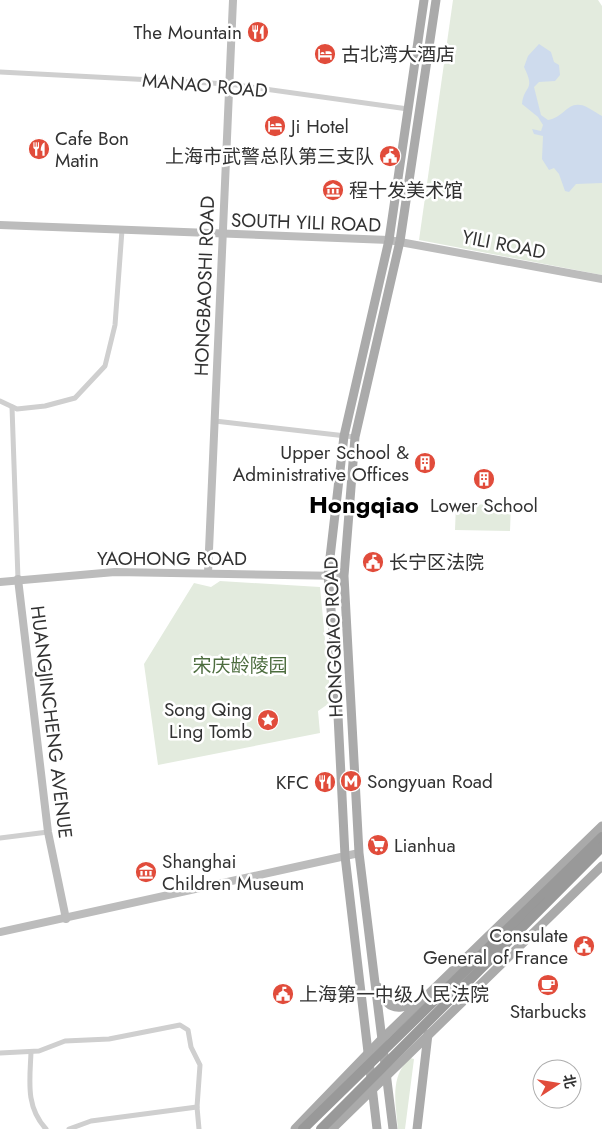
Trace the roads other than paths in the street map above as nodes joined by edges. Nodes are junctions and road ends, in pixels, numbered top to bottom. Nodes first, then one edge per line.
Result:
1 (233, 0) edge
2 (424, 0) edge
3 (436, 0) edge
4 (0, 72) edge
5 (229, 84) junction
6 (408, 110) junction
7 (0, 225) edge
8 (122, 230) junction
9 (222, 235) junction
10 (389, 240) junction
11 (400, 241) junction
12 (602, 280) edge
13 (0, 401) edge
14 (12, 407) junction
15 (214, 420) junction
16 (344, 436) junction
17 (355, 437) junction
18 (208, 573) junction
19 (328, 575) junction
20 (344, 576) junction
21 (18, 579) junction
22 (0, 582) edge
23 (602, 826) edge
24 (48, 832) junction
25 (602, 837) edge
26 (0, 838) edge
27 (602, 847) edge
28 (359, 853) junction
29 (345, 856) junction
30 (602, 866) edge
31 (66, 918) junction
32 (0, 932) edge
33 (375, 982) junction
34 (419, 1003) junction
35 (428, 1034) junction
36 (382, 1039) junction
37 (31, 1052) junction
38 (0, 1053) edge
39 (368, 1053) junction
40 (388, 1075) junction
41 (372, 1090) junction
42 (357, 1106) junction
43 (197, 1107) junction
44 (374, 1108) junction
45 (46, 1129) edge
46 (69, 1129) edge
47 (200, 1129) edge
48 (295, 1129) edge
49 (303, 1129) edge
50 (321, 1129) edge
51 (332, 1129) edge
52 (377, 1129) edge
53 (393, 1129) edge
54 (416, 1129) edge

1 - 5 street, HONGBAOSHI ROAD
2 - 6 main road, HONGQIAO ROAD
3 - 11 main road, HONGQIAO ROAD
4 - 5 street, MANAO ROAD
5 - 6 street, MANAO ROAD
5 - 9 street, HONGBAOSHI ROAD
6 - 10 main road, HONGQIAO ROAD
7 - 8 street, SOUTH YILI ROAD
8 - 9 street, SOUTH YILI ROAD
8 - 14 street
9 - 10 street, SOUTH YILI ROAD
9 - 15 street, HONGBAOSHI ROAD
10 - 11 street, SOUTH YILI ROAD
10 - 16 main road, HONGQIAO ROAD
11 - 12 street, YILI ROAD
11 - 17 main road, HONGQIAO ROAD
13 - 14 street
14 - 21 street, HUANGJINCHENG AVENUE
15 - 16 street
15 - 18 street, HONGBAOSHI ROAD
16 - 17 street
16 - 19 main road, HONGQIAO ROAD
17 - 20 main road, HONGQIAO ROAD
18 - 19 street, YAOHONG ROAD
18 - 21 street, YAOHONG ROAD
19 - 20 street, YAOHONG ROAD
19 - 29 main road, HONGQIAO ROAD
20 - 28 main road, HONGQIAO ROAD
21 - 22 street, YAOHONG ROAD
21 - 24 street, HUANGJINCHENG AVENUE
23 - 34 main road
24 - 26 street
24 - 31 street, HUANGJINCHENG AVENUE
25 - 49 highway, bridge
27 - 50 highway, bridge
28 - 29 street
28 - 33 main road, HONGQIAO ROAD
29 - 31 street
29 - 39 main road, HONGQIAO ROAD
30 - 35 main road
31 - 32 street
33 - 34 main road
33 - 36 main road, HONGQIAO ROAD
34 - 36 main road
35 - 40 main road
35 - 54 main road
36 - 39 main road
36 - 40 main road, HONGQIAO ROAD
37 - 38 street
37 - 43 street
37 - 45 street
39 - 41 main road, HONGQIAO ROAD
39 - 48 main road
40 - 41 main road
40 - 53 main road, HONGQIAO ROAD
41 - 42 main road
41 - 44 main road, HONGQIAO ROAD
42 - 44 main road
42 - 51 main road
43 - 46 street
43 - 47 street
44 - 52 main road, HONGQIAO ROAD

